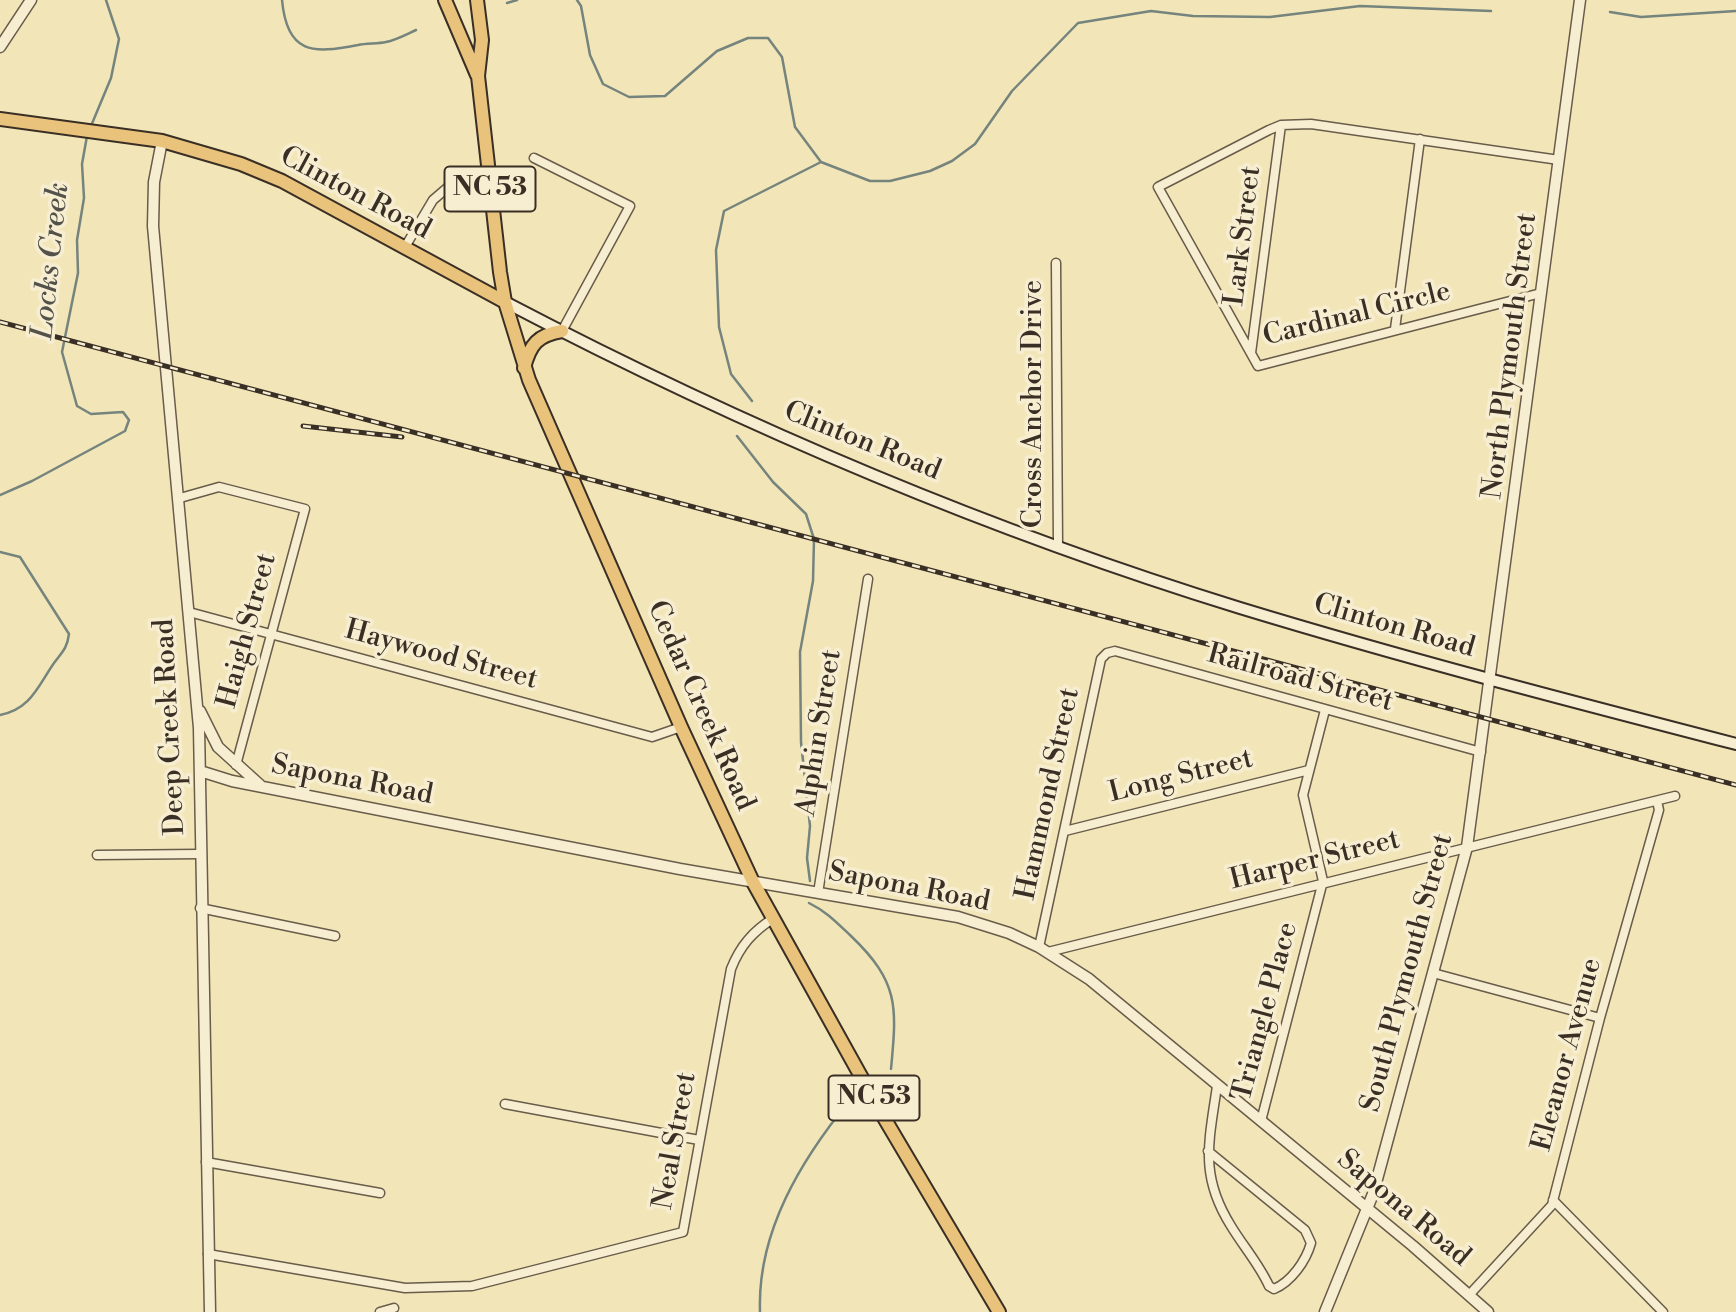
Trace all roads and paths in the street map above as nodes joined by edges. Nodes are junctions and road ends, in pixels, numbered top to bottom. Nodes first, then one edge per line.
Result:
1 (31, 0) edge
2 (445, 0) edge
3 (477, 0) edge
4 (1580, 0) edge
5 (0, 47) edge
6 (478, 76) junction
7 (0, 119) edge
8 (1281, 125) junction
9 (1420, 139) junction
10 (162, 141) junction
11 (534, 158) dead end
12 (1559, 160) junction
13 (454, 182) dead end
14 (405, 247) junction
15 (1056, 263) dead end
16 (1541, 293) junction
17 (505, 302) junction
18 (1395, 329) junction
19 (562, 331) junction
20 (1251, 353) junction
21 (524, 368) junction
22 (180, 498) junction
23 (1058, 545) junction
24 (868, 579) dead end
25 (188, 612) junction
26 (272, 633) junction
27 (1107, 653) joint
28 (1491, 680) junction
29 (197, 704) junction
30 (1325, 710) junction
31 (1486, 719) joint
32 (681, 727) junction
33 (1736, 744) edge
34 (1480, 752) junction
35 (236, 765) junction
36 (1309, 770) junction
37 (200, 771) junction
38 (263, 787) junction
39 (1675, 796) dead end
40 (1657, 801) junction
41 (1065, 831) junction
42 (1468, 847) junction
43 (97, 855) dead end
44 (200, 855) junction
45 (1324, 881) junction
46 (753, 882) junction
47 (818, 893) junction
48 (200, 908) junction
49 (774, 918) junction
50 (335, 936) dead end
51 (1043, 949) junction
52 (1433, 973) junction
53 (1600, 1018) junction
54 (1217, 1086) junction
55 (505, 1104) dead end
56 (1261, 1121) junction
57 (699, 1140) junction
58 (1208, 1151) junction
59 (206, 1162) junction
60 (380, 1194) dead end
61 (1553, 1200) junction
62 (1368, 1209) junction
63 (208, 1254) junction
64 (1470, 1294) junction
65 (394, 1308) dead end
66 (210, 1312) edge
67 (380, 1312) edge
68 (999, 1312) edge
69 (1325, 1312) edge
70 (1488, 1312) edge
71 (1664, 1312) edge

1 - 5 street
2 - 6 main road, Cedar Creek Road / NC 53
3 - 6 main road, Cedar Creek Road / NC 53
4 - 12 street, North Plymouth Street
6 - 17 main road, Cedar Creek Road / NC 53
7 - 10 main road, Clinton Road
8 - 9 street, Cardinal Circle
8 - 20 street, Lark Street
8 - 20 street, Cardinal Circle
9 - 12 street, Cardinal Circle
9 - 18 street
10 - 14 main road, Clinton Road
10 - 22 street, Deep Creek Road
11 - 19 street
12 - 16 street, North Plymouth Street
13 - 14 street
14 - 17 main road, Clinton Road
15 - 23 street, Cross Anchor Drive
16 - 18 street, Cardinal Circle
16 - 28 street, North Plymouth Street
17 - 19 main road, Clinton Road
17 - 21 main road, Cedar Creek Road / NC 53
18 - 20 street, Cardinal Circle
19 - 21 main road
19 - 23 main road, Clinton Road
21 - 32 main road, Cedar Creek Road / NC 53
22 - 25 street, Deep Creek Road
22 - 26 street, Haigh Street
23 - 28 main road, Clinton Road
24 - 47 street, Alphin Street
25 - 26 street, Haywood Street
25 - 29 street, Deep Creek Road
26 - 32 street, Haywood Street
26 - 35 street, Haigh Street
27 - 30 street, Railroad Street
27 - 41 street, Hammond Street
28 - 31 street, North Plymouth Street
28 - 33 main road, Clinton Road
29 - 35 street
29 - 37 street, Deep Creek Road
30 - 34 street, Railroad Street
30 - 36 street, Triangle Place
31 - 34 street, South Plymouth Street
32 - 46 main road, Cedar Creek Road / NC 53
34 - 42 street, South Plymouth Street
35 - 38 street
36 - 41 street, Long Street
36 - 45 street, Triangle Place
37 - 38 street, Sapona Road
37 - 44 street, Deep Creek Road
38 - 46 street, Sapona Road
39 - 40 street, Harper Street
40 - 42 street, Harper Street
40 - 53 street, Eleanor Avenue
41 - 51 street, Hammond Street
42 - 45 street, Harper Street
42 - 52 street, South Plymouth Street
43 - 44 street
44 - 48 street, Deep Creek Road
45 - 51 street, Harper Street
45 - 56 street, Triangle Place
46 - 47 street, Sapona Road
46 - 49 main road, Cedar Creek Road / NC 53
47 - 51 street, Sapona Road
48 - 50 street
48 - 59 street, Deep Creek Road
49 - 57 street, Neal Street
49 - 68 main road, Cedar Creek Road / NC 53
51 - 54 street, Sapona Road
52 - 53 street
52 - 62 street, South Plymouth Street
53 - 61 street, Eleanor Avenue
54 - 56 street, Sapona Road
54 - 58 street
55 - 57 street
56 - 62 street, Sapona Road
57 - 63 street, Neal Street
58 - 58 street
59 - 60 street
59 - 63 street, Deep Creek Road
61 - 64 street, Eleanor Avenue
61 - 71 street
62 - 64 street, Sapona Road
62 - 69 street, South Plymouth Street
63 - 66 street, Deep Creek Road
64 - 70 street, Sapona Road
65 - 67 street

